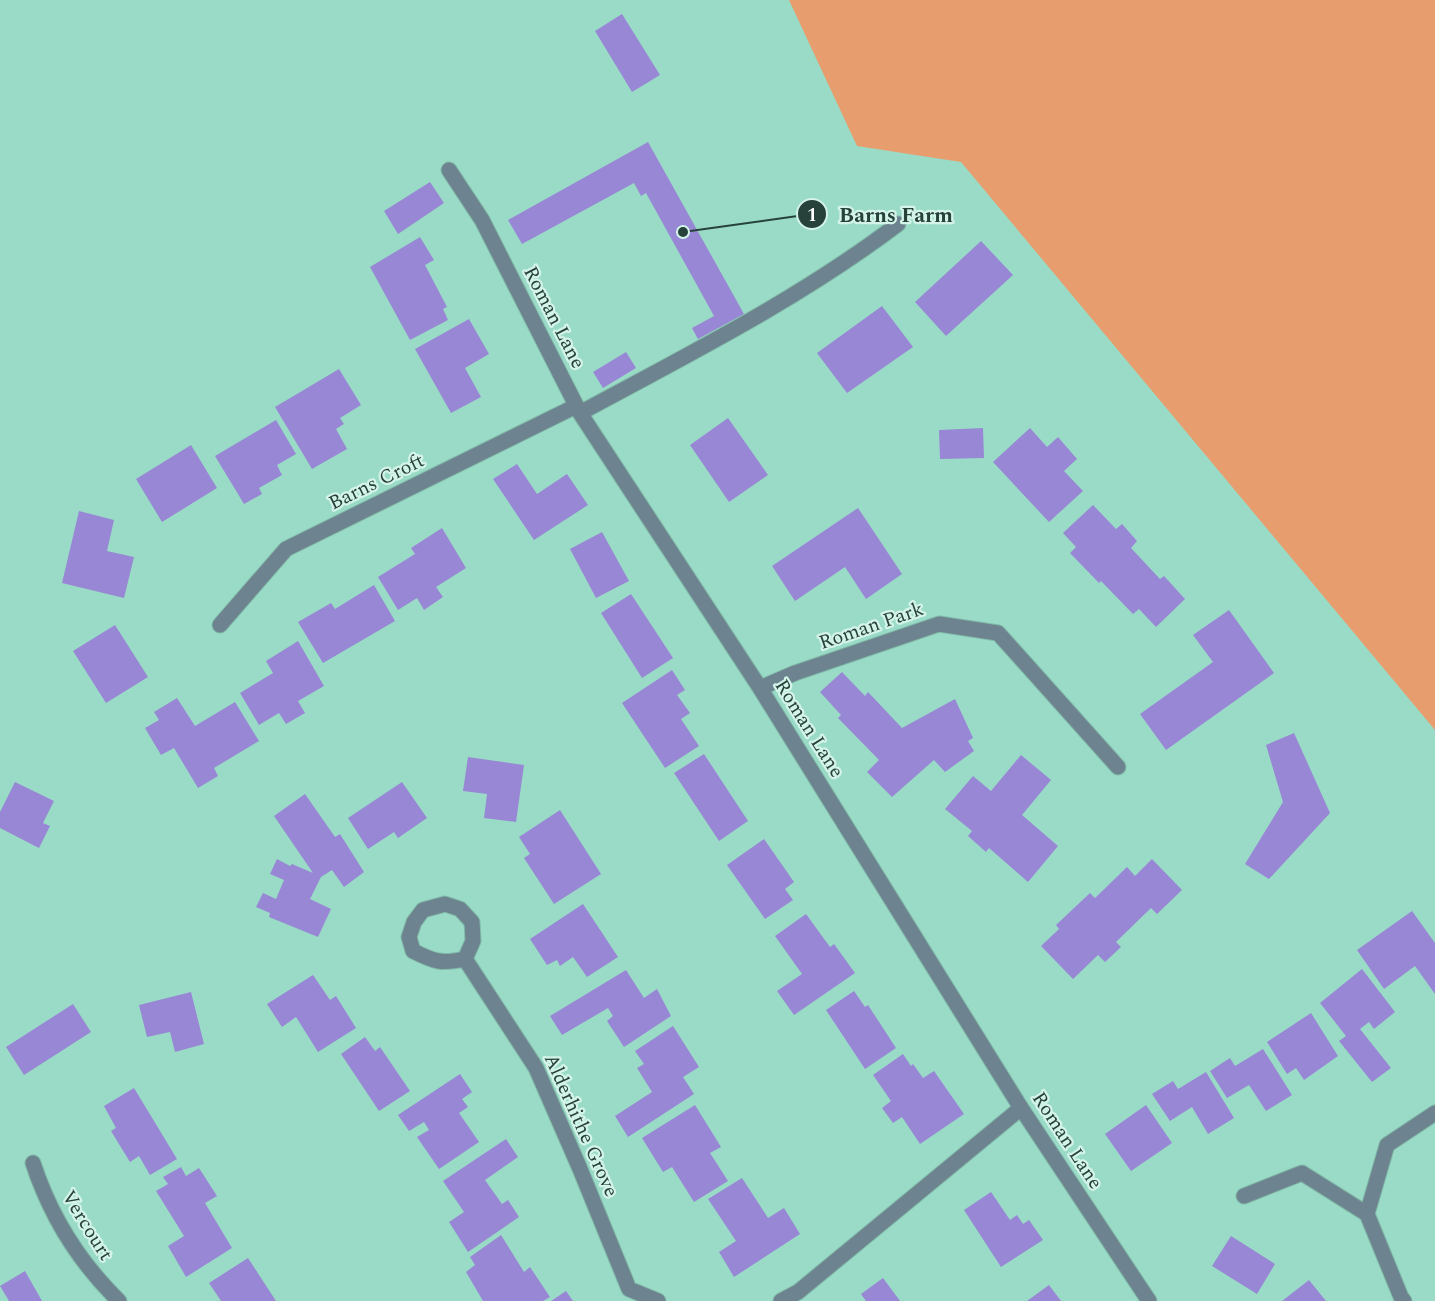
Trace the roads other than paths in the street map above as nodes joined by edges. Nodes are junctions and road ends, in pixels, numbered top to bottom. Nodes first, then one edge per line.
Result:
1 (449, 170) dead end
2 (898, 224) dead end
3 (578, 410) junction
4 (220, 625) dead end
5 (760, 688) junction
6 (1118, 767) dead end
7 (465, 959) junction
8 (1021, 1108) junction
9 (1435, 1113) edge
10 (33, 1163) dead end
11 (1244, 1196) dead end
12 (1367, 1214) junction
13 (119, 1301) edge
14 (658, 1301) edge
15 (781, 1301) edge
16 (1149, 1301) edge
17 (1404, 1301) edge

1 - 3 street, Roman Lane
2 - 3 street, Barns Croft
3 - 4 street, Barns Croft
3 - 5 street, Roman Lane
5 - 6 street, Roman Park
5 - 8 street, Roman Lane
7 - 7 street
7 - 14 street, Alderhithe Grove
8 - 15 street
8 - 16 street, Roman Lane
9 - 12 street
10 - 13 street, Vercourt
11 - 12 street
12 - 17 street

